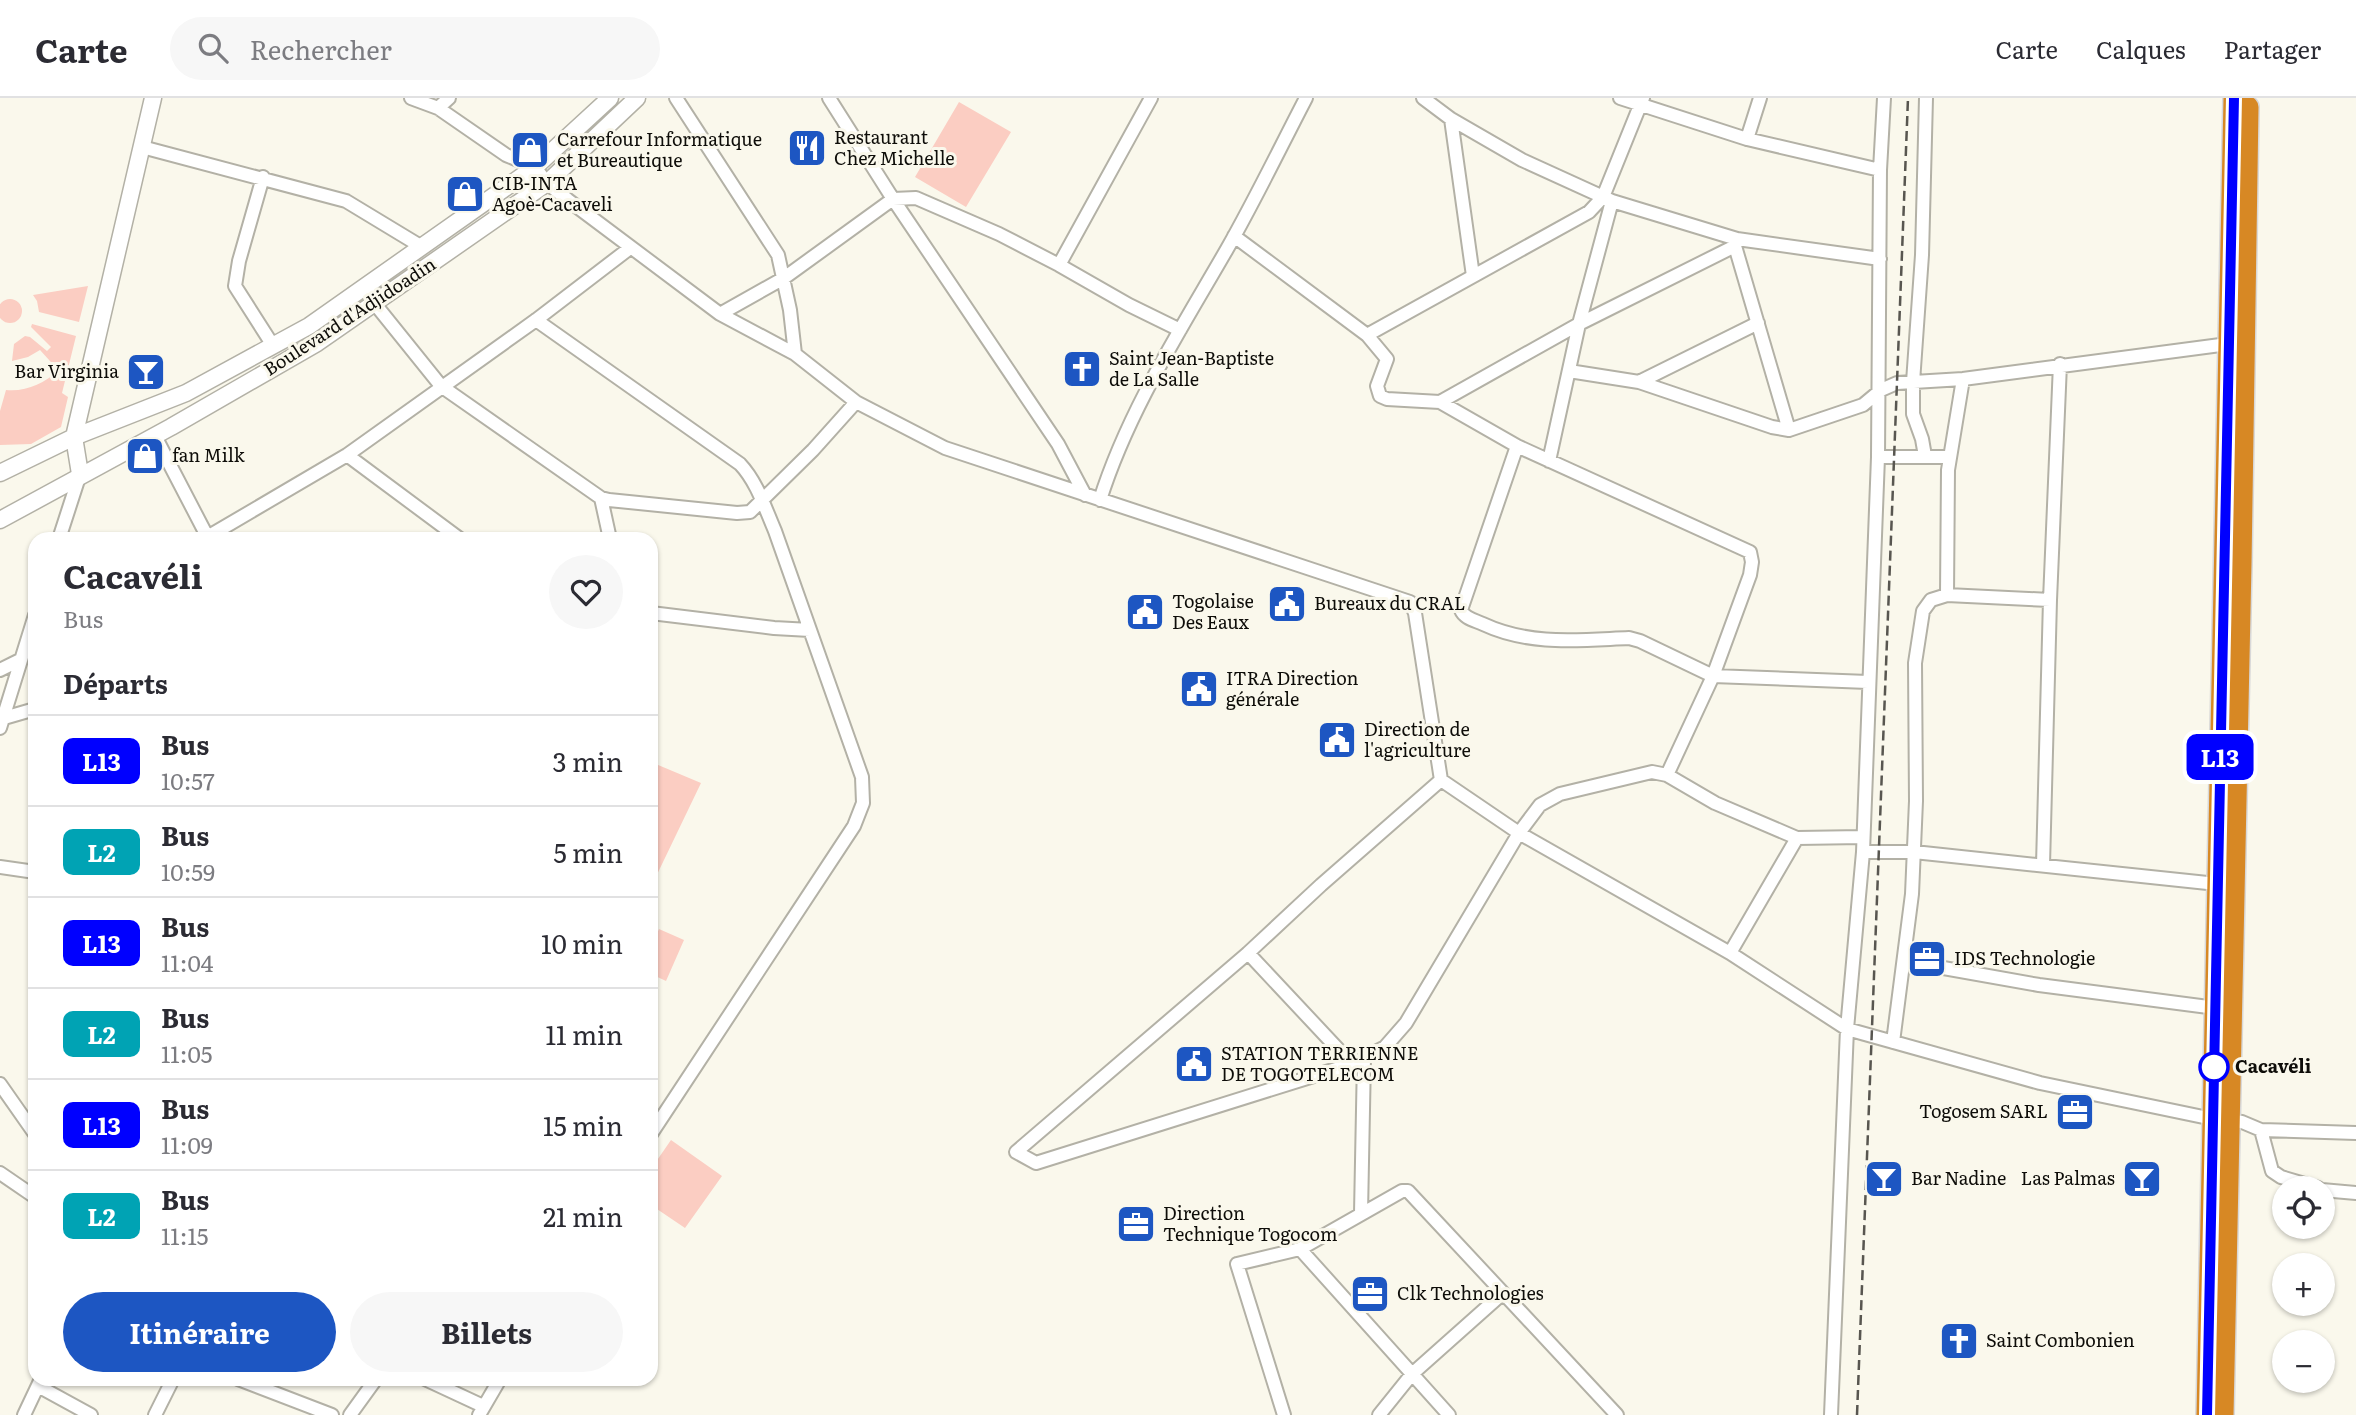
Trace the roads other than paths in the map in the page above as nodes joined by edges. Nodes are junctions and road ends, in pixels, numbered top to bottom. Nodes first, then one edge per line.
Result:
1 (153, 98) edge
2 (411, 98) edge
3 (449, 98) edge
4 (610, 98) edge
5 (637, 98) edge
6 (676, 98) edge
7 (829, 98) edge
8 (1151, 98) edge
9 (1306, 98) edge
10 (1423, 98) edge
11 (1620, 98) edge
12 (1760, 98) edge
13 (1884, 98) edge
14 (1926, 98) edge
15 (2234, 98) edge
16 (2248, 98) edge
17 (1641, 102) edge
18 (438, 108) junction
19 (1451, 119) junction
20 (1747, 139) junction
21 (142, 147) junction
22 (535, 167) junction
23 (1881, 170) junction
24 (263, 177) junction
25 (547, 183) junction
26 (894, 199) junction
27 (1607, 199) junction
28 (1234, 236) junction
29 (1736, 243) junction
30 (422, 247) junction
31 (630, 248) junction
32 (1880, 260) junction
33 (1059, 265) junction
34 (1473, 276) junction
35 (784, 278) junction
36 (366, 287) junction
37 (375, 304) junction
38 (720, 314) junction
39 (536, 320) junction
40 (1758, 323) junction
41 (1579, 324) junction
42 (1180, 330) junction
43 (1367, 335) junction
44 (272, 344) junction
45 (2228, 344) junction
46 (795, 354) junction
47 (2060, 364) junction
48 (1569, 371) junction
49 (1963, 379) junction
50 (1639, 382) junction
51 (1913, 382) junction
52 (441, 386) junction
53 (1879, 392) junction
54 (856, 402) junction
55 (1440, 402) junction
56 (1789, 430) junction
57 (155, 436) junction
58 (74, 437) junction
59 (1517, 446) junction
60 (346, 456) junction
61 (1925, 456) junction
62 (1878, 457) junction
63 (1950, 457) junction
64 (1549, 461) junction
65 (0, 473) edge
66 (80, 474) junction
67 (1084, 495) junction
68 (601, 498) junction
69 (1100, 500) junction
70 (763, 502) junction
71 (0, 520) edge
72 (61, 532) edge
73 (203, 532) edge
74 (214, 532) edge
75 (450, 532) edge
76 (608, 532) edge
77 (1947, 595) junction
78 (2050, 600) junction
79 (658, 613) edge
80 (810, 630) junction
81 (28, 636) edge
82 (20, 660) junction
83 (0, 670) edge
84 (1713, 676) junction
85 (1868, 682) junction
86 (28, 712) edge
87 (2, 723) edge
88 (1667, 775) junction
89 (1441, 780) junction
90 (1518, 832) junction
91 (1863, 837) junction
92 (1797, 838) junction
93 (1863, 852) junction
94 (1914, 852) junction
95 (2043, 865) junction
96 (0, 867) edge
97 (28, 871) edge
98 (2217, 884) junction
99 (1248, 953) junction
100 (1730, 953) junction
101 (1904, 961) junction
102 (2216, 1008) junction
103 (1847, 1029) junction
104 (1893, 1042) junction
105 (1364, 1058) junction
106 (1352, 1064) junction
107 (0, 1084) edge
108 (2220, 1120) junction
109 (658, 1123) edge
110 (28, 1124) edge
111 (2261, 1130) junction
112 (2356, 1133) edge
113 (0, 1173) edge
114 (2280, 1176) edge
115 (2335, 1191) edge
116 (28, 1192) edge
117 (2356, 1193) edge
118 (1361, 1213) junction
119 (1300, 1248) junction
120 (1503, 1293) junction
121 (1412, 1374) junction
122 (38, 1386) edge
123 (44, 1386) edge
124 (170, 1386) edge
125 (256, 1386) edge
126 (371, 1386) edge
127 (437, 1386) edge
128 (496, 1386) edge
129 (482, 1412) edge
130 (158, 1414) edge
131 (24, 1415) edge
132 (91, 1415) edge
133 (332, 1415) edge
134 (350, 1415) edge
135 (1284, 1415) edge
136 (1379, 1415) edge
137 (1449, 1415) edge
138 (1617, 1415) edge
139 (1831, 1415) edge
140 (2207, 1415) edge
141 (2223, 1415) edge

1 - 21 main road
2 - 18 street
3 - 18 street
4 - 22 main road, Boulevard d'Adjidoadin
5 - 25 main road, Boulevard d'Adjidoadin
6 - 35 street
7 - 26 street
8 - 33 street
9 - 28 street
10 - 19 street
11 - 17 street
12 - 20 street
13 - 23 street
14 - 51 street
15 - 45 highway
16 - 108 highway
17 - 20 street
17 - 27 street
18 - 22 street
19 - 27 street
19 - 34 street
20 - 23 street
21 - 24 street
21 - 58 main road
22 - 25 street
22 - 30 main road, Boulevard d'Adjidoadin
23 - 32 street
24 - 30 street
24 - 44 street
25 - 31 street
25 - 37 main road, Boulevard d'Adjidoadin
26 - 33 street
26 - 35 street
26 - 67 street
27 - 29 street
27 - 34 street
27 - 41 street
28 - 42 street
28 - 43 street
29 - 32 street
29 - 40 street
29 - 41 street
30 - 36 main road, Boulevard d'Adjidoadin
31 - 38 street
31 - 39 street
32 - 53 street
33 - 42 street
34 - 43 street
35 - 38 street
35 - 46 street
36 - 37 street
36 - 44 main road, Boulevard d'Adjidoadin
37 - 52 street
37 - 57 main road, Boulevard d'Adjidoadin
38 - 46 street
39 - 52 street
39 - 70 street
40 - 50 street
40 - 56 street
41 - 48 street
41 - 55 street
42 - 69 street
43 - 55 street
44 - 58 main road, Boulevard d'Adjidoadin
45 - 47 street
45 - 98 highway
46 - 54 street
47 - 49 street
47 - 78 street
48 - 50 street
48 - 64 street
49 - 51 street
49 - 63 street
50 - 56 street
51 - 53 street
51 - 61 street
52 - 60 street
52 - 68 street
53 - 56 street
53 - 62 street
54 - 67 street
54 - 70 street
55 - 59 street
57 - 66 main road, Boulevard d'Adjidoadin
57 - 73 street
58 - 65 main road, Boulevard d'Adjidoadin
58 - 66 main road
59 - 64 street
59 - 84 street
60 - 74 street
60 - 75 street
61 - 62 street
61 - 63 street
62 - 85 street
63 - 77 street
64 - 84 street
66 - 71 main road, Boulevard d'Adjidoadin
66 - 72 street
67 - 69 street
68 - 70 street
68 - 76 street
69 - 89 street
70 - 80 street
77 - 78 street
77 - 94 street
78 - 95 street
79 - 80 street
80 - 109 street
81 - 82 street
82 - 83 street
82 - 87 street
84 - 85 street
84 - 88 street
85 - 91 street
86 - 87 street
88 - 90 street
88 - 92 street
89 - 90 street
89 - 99 street
90 - 100 street
90 - 105 street
91 - 92 street
91 - 93 street
92 - 100 street
93 - 94 street
93 - 103 street
94 - 95 street
94 - 101 street
95 - 98 street
96 - 97 street
98 - 102 highway
99 - 106 street
99 - 106 street
100 - 103 street
101 - 102 street
101 - 104 street
102 - 108 highway
103 - 104 street
103 - 139 street
104 - 108 street
105 - 106 street
105 - 118 street
107 - 110 street
108 - 111 street
108 - 140 highway
108 - 141 highway
111 - 112 street
111 - 114 street
113 - 116 street
115 - 117 street
118 - 119 street
118 - 120 street
119 - 121 street
119 - 135 street
120 - 121 street
120 - 138 street
121 - 136 street
121 - 137 street
122 - 131 street
123 - 132 street
124 - 130 street
125 - 133 street
126 - 134 street
127 - 129 street
128 - 129 street

